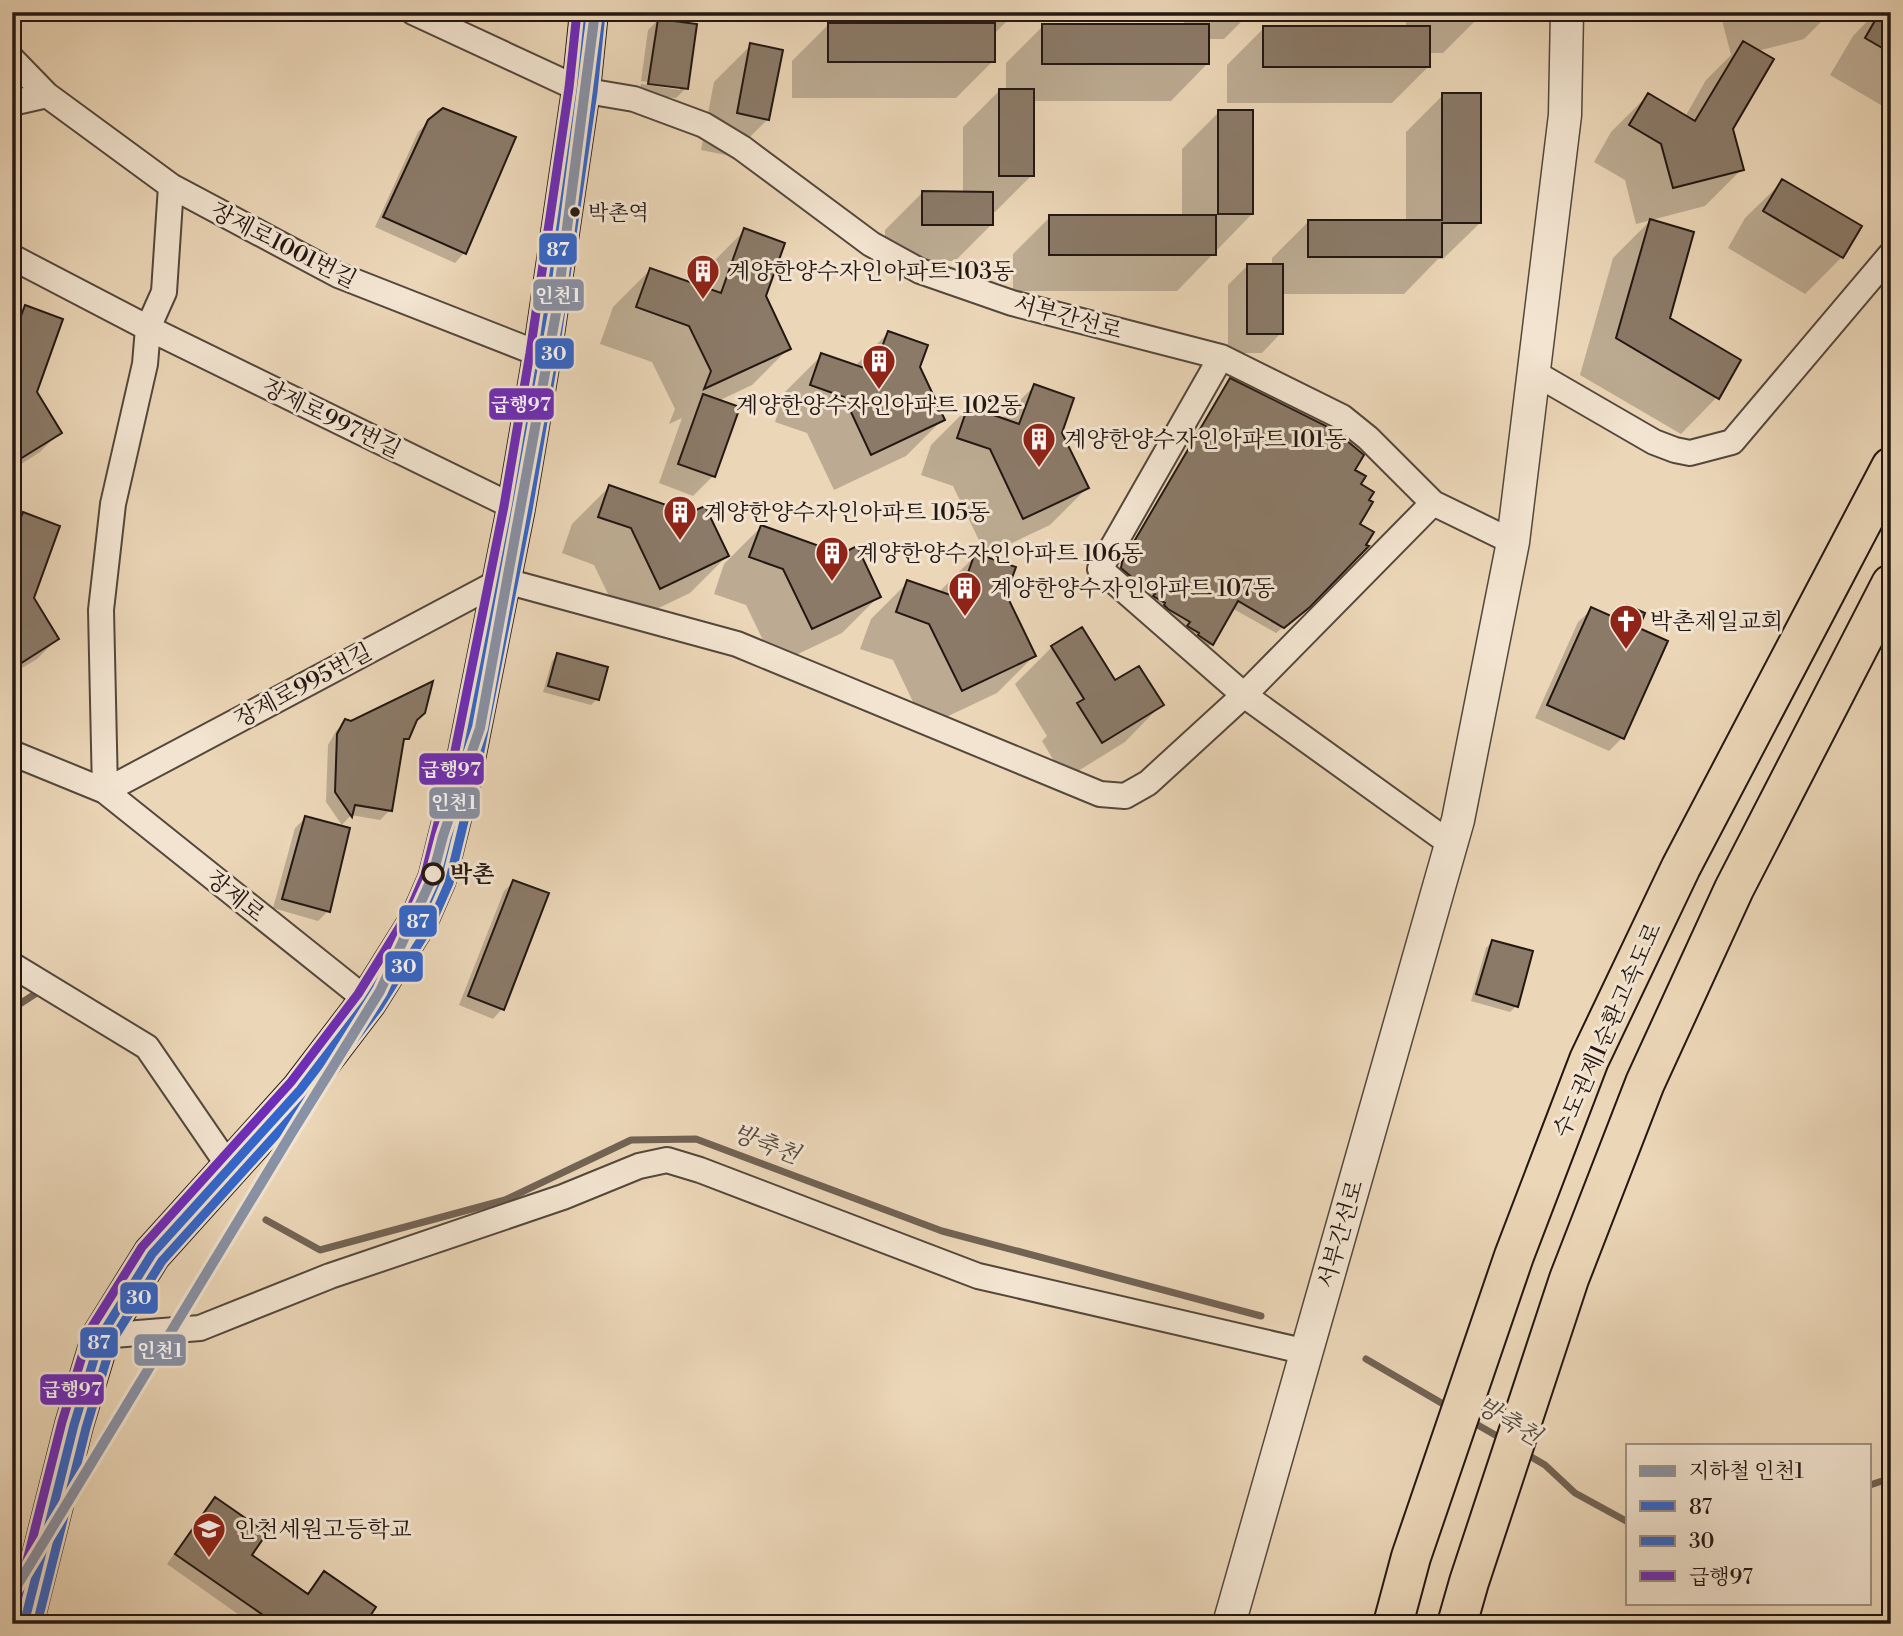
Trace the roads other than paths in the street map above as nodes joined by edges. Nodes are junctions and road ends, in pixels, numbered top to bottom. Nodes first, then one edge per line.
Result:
1 (413, 12) edge
2 (589, 12) edge
3 (1567, 12) edge
4 (12, 59) edge
5 (581, 90) junction
6 (47, 95) junction
7 (12, 103) edge
8 (171, 186) junction
9 (1891, 254) edge
10 (12, 257) edge
11 (148, 328) junction
12 (542, 355) junction
13 (1221, 357) junction
14 (1533, 372) junction
15 (1891, 467) edge
16 (1433, 503) junction
17 (516, 508) junction
18 (1513, 542) junction
19 (502, 580) junction
20 (1891, 584) edge
21 (1244, 695) junction
22 (12, 753) edge
23 (105, 791) junction
24 (1451, 844) junction
25 (12, 965) edge
26 (368, 1001) junction
27 (230, 1168) junction
28 (101, 1336) junction
29 (1307, 1352) junction
30 (24, 1624) edge
31 (1229, 1624) edge
32 (1393, 1624) edge
33 (1457, 1624) edge

1 - 5 street, 서부간선로
2 - 5 main road
3 - 14 street, 서부간선로
4 - 6 street, 장제로1001번길
5 - 12 main road
5 - 13 street, 서부간선로
6 - 7 street
6 - 8 street, 장제로1001번길
8 - 11 street
8 - 12 street, 장제로1001번길
9 - 14 street
10 - 11 street, 장제로997번길
11 - 17 street, 장제로997번길
11 - 23 street
12 - 17 main road
13 - 16 street, 서부간선로
13 - 21 street
14 - 18 street, 서부간선로
15 - 32 highway, 수도권제1순환고속도로
16 - 18 street, 서부간선로
16 - 21 street
17 - 19 main road
18 - 24 street, 서부간선로
19 - 21 street
19 - 23 street, 장제로995번길
19 - 26 main road
20 - 33 highway
21 - 24 street
22 - 23 street
23 - 26 street, 장제로
24 - 29 street, 서부간선로
25 - 27 street
26 - 27 main road
27 - 28 main road
28 - 29 street
28 - 30 main road
29 - 31 street, 서부간선로

